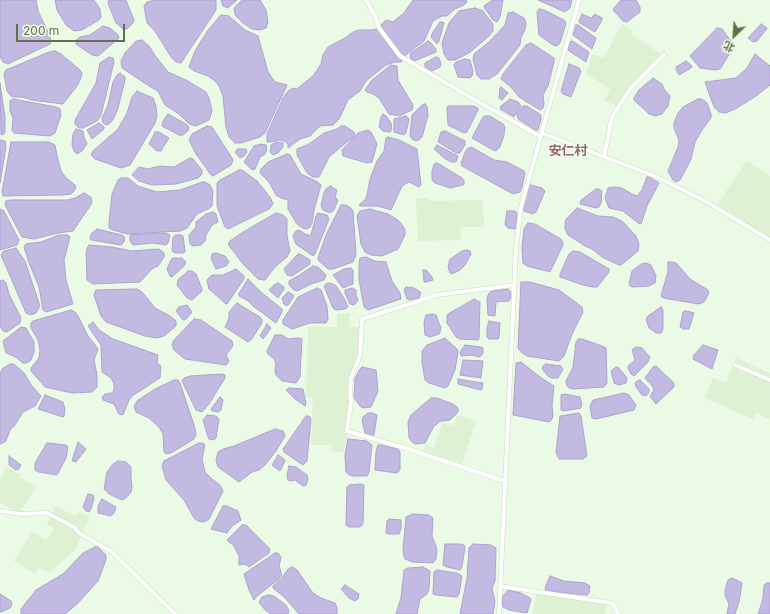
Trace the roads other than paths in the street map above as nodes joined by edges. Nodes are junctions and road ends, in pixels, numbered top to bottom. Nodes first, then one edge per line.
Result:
1 (366, 0) edge
2 (579, 0) edge
3 (664, 55) dead end
4 (542, 135) junction
5 (604, 156) junction
6 (770, 240) edge
7 (514, 285) junction
8 (735, 365) dead end
9 (770, 380) edge
10 (505, 481) junction
11 (0, 511) edge
12 (500, 586) junction
13 (175, 614) edge
14 (499, 614) edge
15 (618, 614) edge

1 - 4 street
2 - 4 street
3 - 5 street
4 - 5 street
4 - 7 street
5 - 6 street
7 - 10 street
7 - 10 street
8 - 9 street
10 - 12 street
11 - 13 street
12 - 14 street
12 - 15 street

